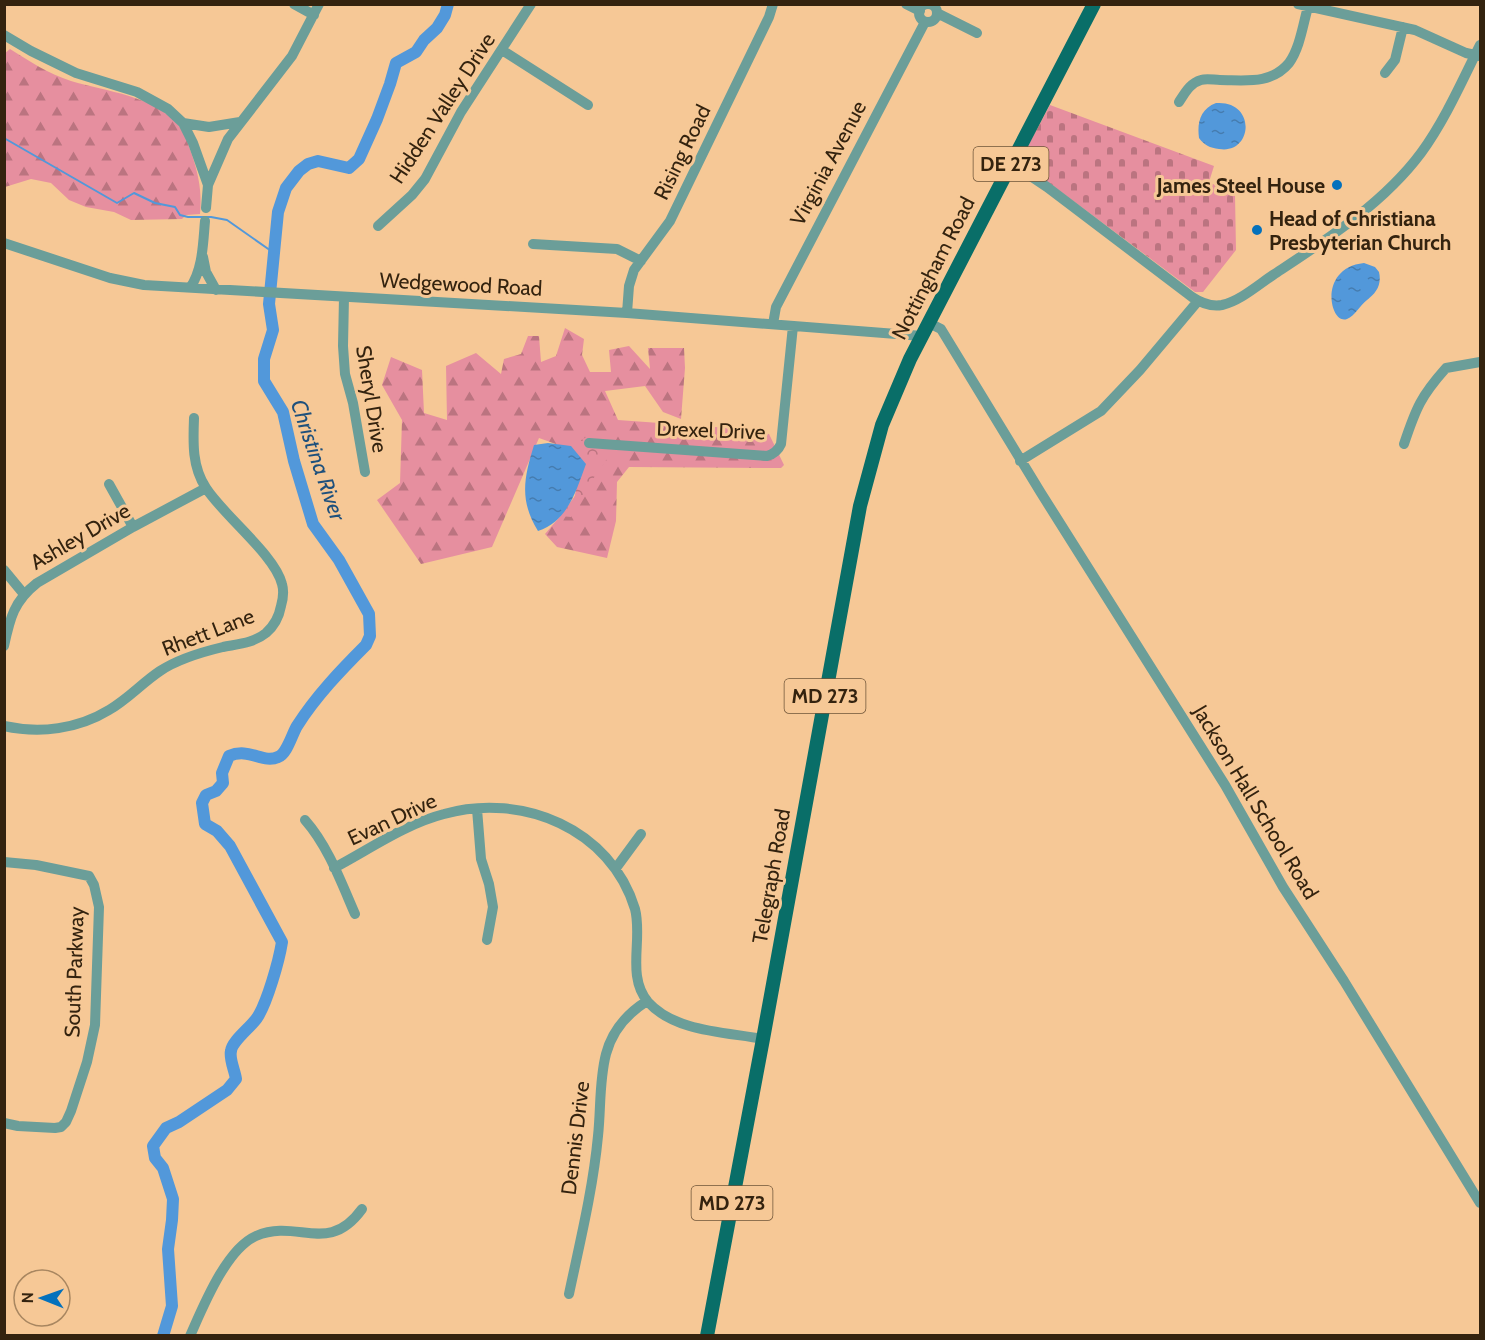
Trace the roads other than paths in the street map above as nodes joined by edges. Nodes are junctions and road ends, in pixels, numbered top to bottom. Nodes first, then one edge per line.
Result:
1 (294, 4) edge
2 (319, 4) edge
3 (531, 4) edge
4 (773, 4) edge
5 (906, 4) edge
6 (1094, 4) edge
7 (1303, 6) edge
8 (920, 11) junction
9 (937, 13) junction
10 (314, 15) junction
11 (925, 22) junction
12 (1402, 27) junction
13 (976, 33) dead end
14 (4, 35) edge
15 (1480, 45) edge
16 (502, 50) junction
17 (1478, 56) edge
18 (1385, 73) dead end
19 (1179, 102) dead end
20 (588, 105) dead end
21 (240, 122) junction
22 (183, 123) junction
23 (1011, 163) junction
24 (208, 185) junction
25 (206, 208) dead end
26 (205, 221) dead end
27 (378, 226) dead end
28 (4, 243) edge
29 (533, 244) dead end
30 (202, 254) junction
31 (641, 261) junction
32 (190, 288) junction
33 (216, 290) junction
34 (344, 297) junction
35 (1198, 301) junction
36 (627, 313) junction
37 (929, 323) junction
38 (773, 324) junction
39 (792, 326) junction
40 (922, 336) junction
41 (1480, 362) edge
42 (194, 418) dead end
43 (882, 425) joint
44 (589, 443) dead end
45 (1404, 444) dead end
46 (1020, 461) junction
47 (365, 472) dead end
48 (109, 484) dead end
49 (206, 488) junction
50 (133, 527) junction
51 (4, 570) edge
52 (23, 593) junction
53 (4, 646) edge
54 (4, 726) edge
55 (477, 808) junction
56 (305, 820) dead end
57 (641, 834) dead end
58 (4, 862) edge
59 (334, 868) junction
60 (616, 868) junction
61 (356, 914) dead end
62 (487, 940) dead end
63 (647, 1000) junction
64 (763, 1039) junction
65 (4, 1123) edge
66 (1480, 1203) edge
67 (362, 1209) dead end
68 (569, 1294) dead end
69 (190, 1335) edge
70 (707, 1335) edge

1 - 10 street
2 - 10 street
3 - 16 street, Hidden Valley Drive
4 - 31 street, Rising Road
5 - 8 street
6 - 23 main road, Nottingham Road / DE 273
7 - 12 street
7 - 19 street
8 - 9 street
8 - 11 street
9 - 11 street, Virginia Avenue
9 - 13 street
10 - 21 street
11 - 38 street, Virginia Avenue
12 - 17 street
12 - 18 street
14 - 22 street
15 - 17 street
16 - 20 street
16 - 27 street, Hidden Valley Drive
17 - 35 street
21 - 22 street
21 - 24 street
22 - 24 street
23 - 35 street
23 - 37 main road, Nottingham Road / DE 273
24 - 25 street
26 - 30 street
28 - 32 street, Wedgewood Road
29 - 31 street
30 - 32 street
30 - 33 street
31 - 36 street, Rising Road
32 - 33 street, Wedgewood Road
33 - 34 street, Wedgewood Road
34 - 36 street, Wedgewood Road
34 - 47 street, Sheryl Drive
35 - 46 street
36 - 38 street, Wedgewood Road
37 - 40 main road, Nottingham Road / DE 273
37 - 46 street, Jackson Hall School Road
38 - 39 street, Wedgewood Road
39 - 40 street, Wedgewood Road
39 - 44 street, Drexel Drive
40 - 43 main road, Nottingham Road / DE 273
41 - 45 street
42 - 49 street, Rhett Lane
43 - 64 main road, Telegraph Road / MD 273
46 - 66 street, Jackson Hall School Road
48 - 50 street
49 - 50 street, Ashley Drive
49 - 54 street, Rhett Lane
50 - 52 street, Ashley Drive
51 - 52 street
52 - 53 street, Ashley Drive
55 - 59 street, Evan Drive
55 - 60 street, Evan Drive
55 - 62 street
56 - 59 street
57 - 60 street
58 - 65 street, South Parkway
59 - 61 street
60 - 63 street, Evan Drive
63 - 64 street
63 - 68 street, Dennis Drive
64 - 70 main road, Telegraph Road / MD 273
67 - 69 street

